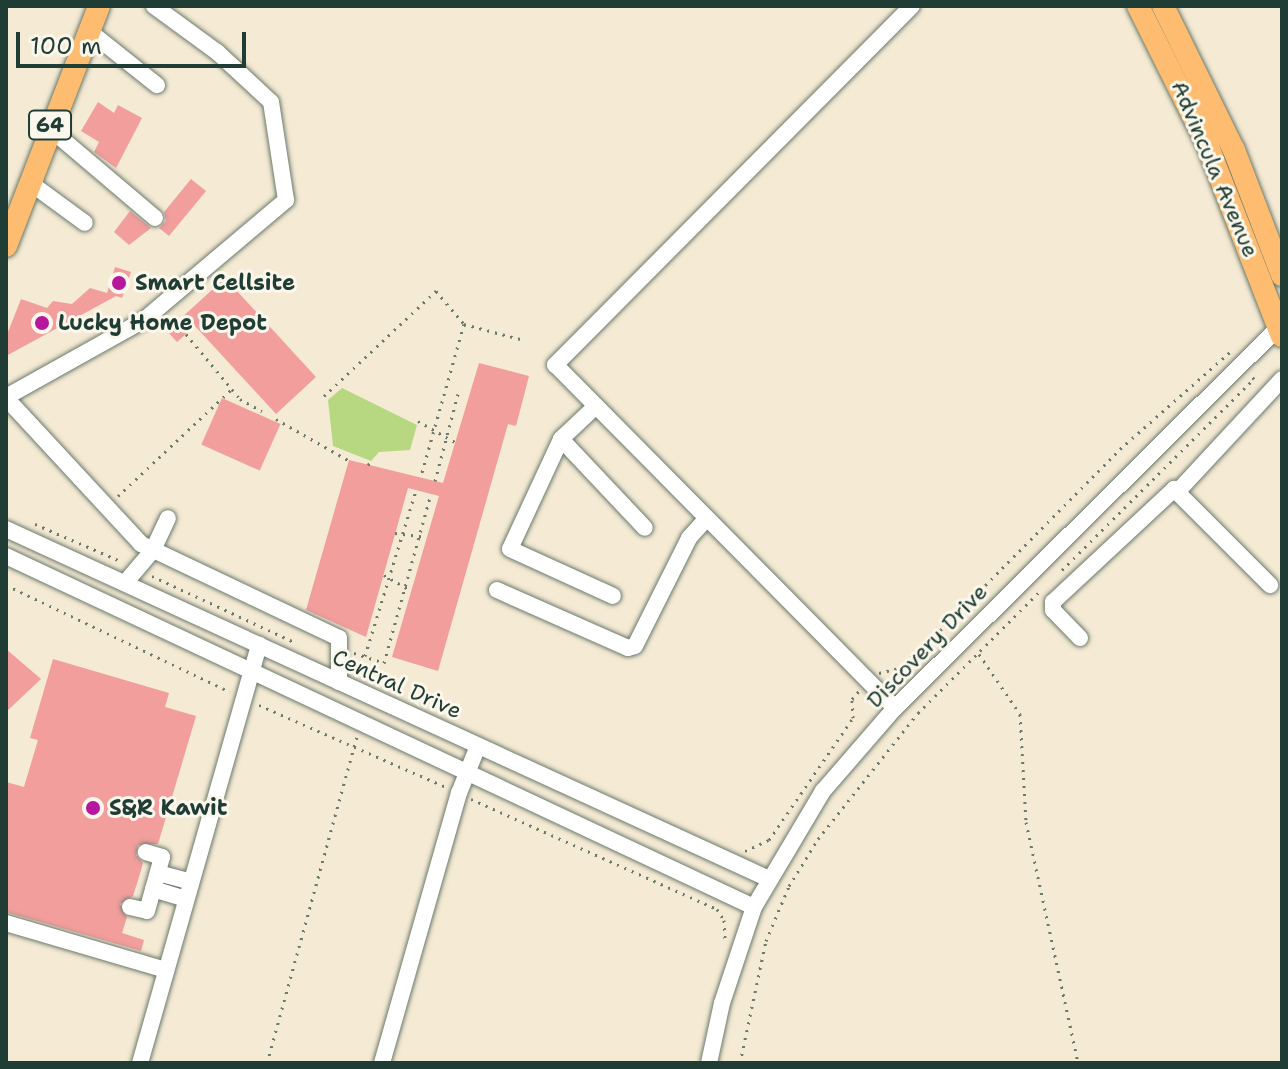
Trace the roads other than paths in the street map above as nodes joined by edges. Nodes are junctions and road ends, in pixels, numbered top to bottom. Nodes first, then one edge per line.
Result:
1 (99, 6) edge
2 (154, 6) edge
3 (912, 6) edge
4 (1138, 6) edge
5 (1163, 6) edge
6 (89, 31) junction
7 (157, 85) dead end
8 (49, 128) junction
9 (29, 182) junction
10 (155, 218) dead end
11 (85, 223) dead end
12 (6, 246) edge
13 (1282, 275) edge
14 (1280, 332) edge
15 (1282, 379) edge
16 (6, 398) edge
17 (596, 406) junction
18 (561, 439) junction
19 (1179, 490) junction
20 (168, 518) dead end
21 (706, 519) junction
22 (645, 528) dead end
23 (6, 529) edge
24 (153, 550) junction
25 (6, 556) edge
26 (125, 583) junction
27 (1270, 585) dead end
28 (497, 590) dead end
29 (613, 596) dead end
30 (1080, 638) dead end
31 (259, 645) junction
32 (251, 671) junction
33 (339, 682) junction
34 (895, 708) junction
35 (478, 746) junction
36 (467, 773) junction
37 (146, 852) dead end
38 (769, 879) junction
39 (152, 880) junction
40 (188, 890) junction
41 (130, 907) dead end
42 (754, 907) junction
43 (6, 923) edge
44 (166, 970) junction
45 (140, 1063) edge
46 (382, 1063) edge
47 (709, 1063) edge

1 - 6 main road, 64
2 - 16 street
3 - 17 street
4 - 14 main road, Advincula Avenue
5 - 13 main road, Advincula Avenue
6 - 7 street
6 - 8 main road, 64
8 - 9 main road, 64
8 - 10 street
9 - 11 street
9 - 12 main road, 64
14 - 34 street, Discovery Drive
15 - 19 street
16 - 24 street
17 - 18 street
17 - 21 street
18 - 22 street
18 - 29 street
19 - 27 street
19 - 30 street
20 - 24 street
21 - 28 street
21 - 34 street
23 - 26 street, Central Drive
24 - 26 street
24 - 33 street
25 - 32 street
26 - 31 street, Central Drive
31 - 32 street
31 - 33 street, Central Drive
32 - 36 street
32 - 40 street
33 - 35 street, Central Drive
34 - 38 street, Discovery Drive
35 - 36 street
35 - 38 street, Central Drive
36 - 42 street
36 - 46 street
37 - 39 street
38 - 42 street, Discovery Drive
39 - 40 street
39 - 41 street
40 - 44 street
42 - 47 street, Discovery Drive
43 - 44 street
44 - 45 street

